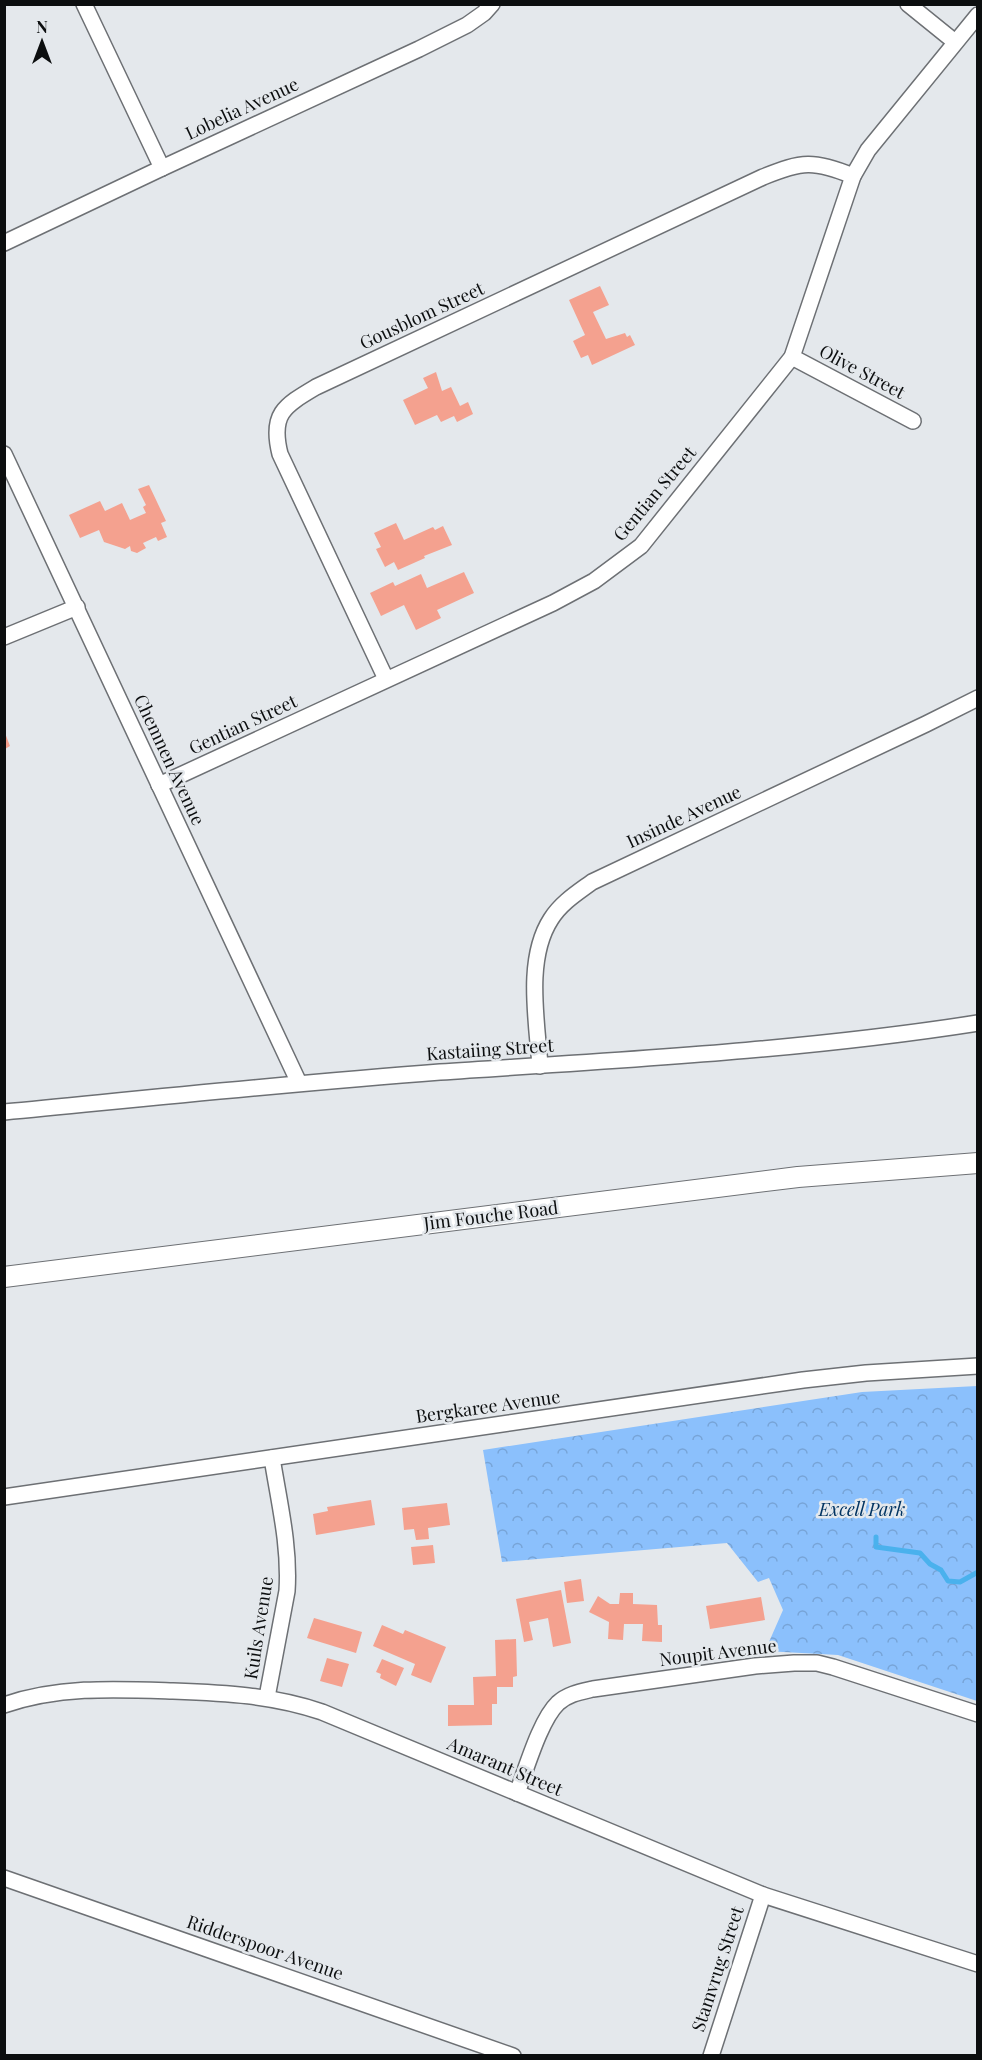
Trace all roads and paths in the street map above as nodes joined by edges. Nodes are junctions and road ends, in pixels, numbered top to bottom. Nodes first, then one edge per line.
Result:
1 (84, 4) edge
2 (492, 4) edge
3 (909, 4) edge
4 (978, 15) edge
5 (955, 42) junction
6 (162, 168) junction
7 (853, 176) junction
8 (4, 243) edge
9 (792, 357) junction
10 (913, 421) dead end
11 (4, 454) edge
12 (77, 607) junction
13 (4, 637) edge
14 (386, 679) junction
15 (978, 698) edge
16 (159, 785) junction
17 (978, 1023) edge
18 (540, 1066) junction
19 (299, 1083) junction
20 (4, 1112) edge
21 (978, 1163) edge
22 (4, 1277) edge
23 (978, 1366) edge
24 (272, 1458) junction
25 (4, 1497) edge
26 (267, 1697) junction
27 (4, 1705) edge
28 (978, 1714) edge
29 (517, 1793) junction
30 (4, 1878) edge
31 (763, 1894) junction
32 (978, 1964) edge
33 (513, 2055) edge
34 (711, 2055) edge

1 - 6 street
2 - 6 street, Lobelia Avenue
3 - 5 street
4 - 5 street, Gentian Street
5 - 7 street, Gentian Street
6 - 8 street, Lobelia Avenue
7 - 9 street, Gentian Street
7 - 14 street, Gousblom Street
9 - 10 street, Olive Street
9 - 14 street, Gentian Street
11 - 12 street, Chemnen Avenue
12 - 13 street
12 - 16 street, Chemnen Avenue
14 - 16 street, Gentian Street
15 - 18 street, Insinde Avenue
16 - 19 street, Chemnen Avenue
17 - 18 street, Kastaiing Street
18 - 19 street, Kastaiing Street
19 - 20 street, Kastaiing Street
21 - 22 street, Jim Fouche Road
23 - 24 street, Bergkaree Avenue
24 - 25 street, Bergkaree Avenue
24 - 26 street, Kuils Avenue
26 - 27 street, Amarant Street
26 - 29 street, Amarant Street
28 - 29 street, Noupit Avenue
29 - 31 street, Amarant Street
30 - 33 street, Ridderspoor Avenue
31 - 32 street, Amarant Street
31 - 34 street, Stamvrug Street

